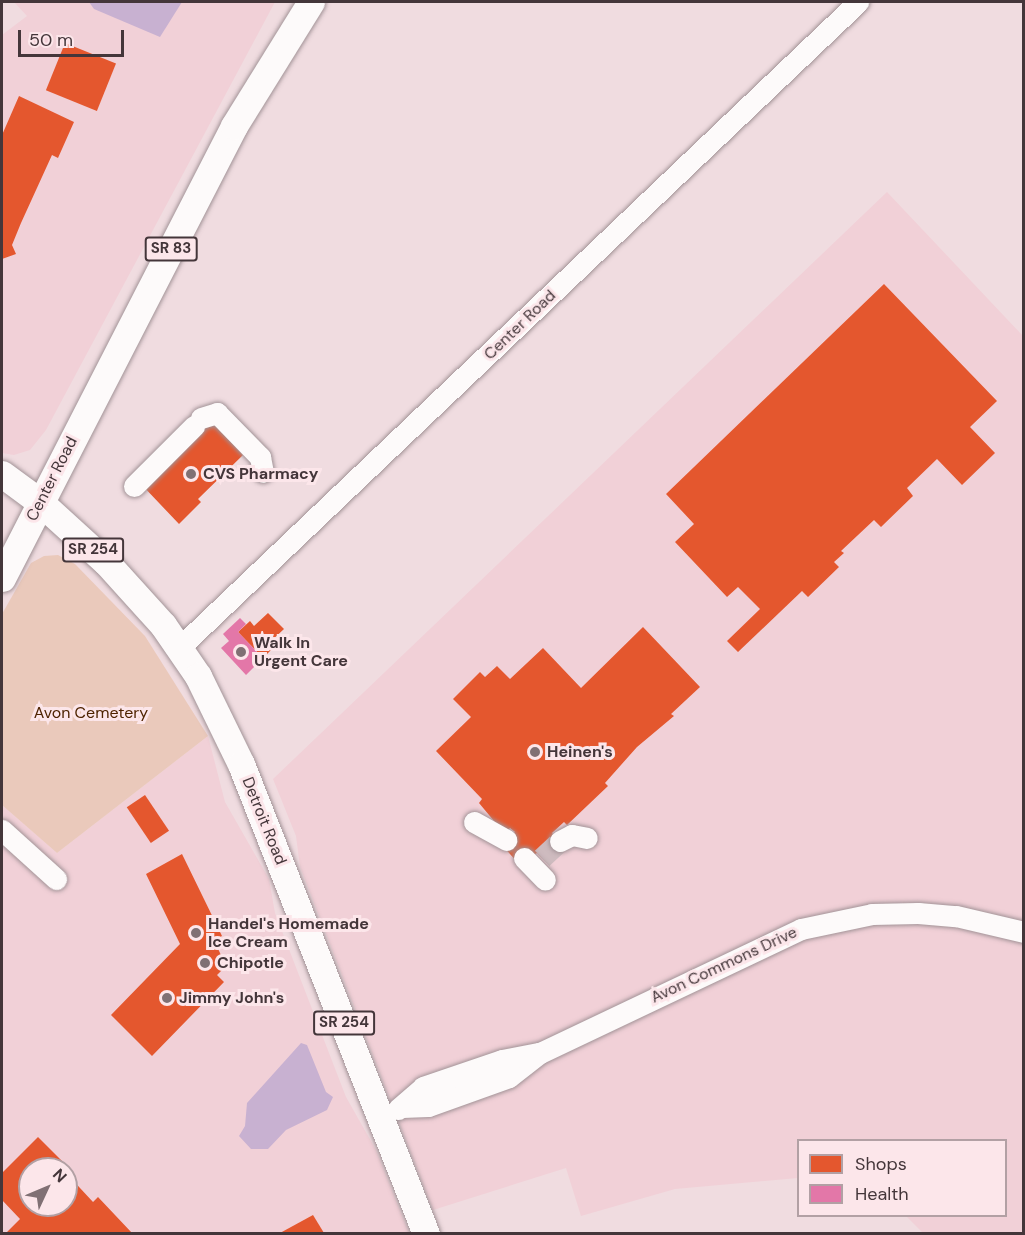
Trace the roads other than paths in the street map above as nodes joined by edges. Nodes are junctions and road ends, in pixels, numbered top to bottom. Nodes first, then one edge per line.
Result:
1 (311, 2) edge
2 (858, 2) edge
3 (263, 472) dead end
4 (2, 474) edge
5 (134, 486) dead end
6 (40, 502) junction
7 (2, 578) edge
8 (180, 647) junction
9 (474, 822) dead end
10 (2, 830) edge
11 (587, 838) dead end
12 (506, 840) dead end
13 (560, 841) tunnel mouth
14 (56, 879) dead end
15 (1023, 932) edge
16 (392, 1112) junction
17 (426, 1233) edge

1 - 6 main road, Center Road / SR 83
2 - 8 street, Center Road
3 - 5 street
4 - 6 main road, Detroit Road / SR 254
6 - 7 main road, Center Road / SR 83
6 - 8 main road, Detroit Road / SR 254
8 - 16 main road, Detroit Road / SR 254
9 - 12 street
10 - 14 street
11 - 13 street
15 - 16 street, Avon Commons Drive
16 - 17 main road, Detroit Road / SR 254

